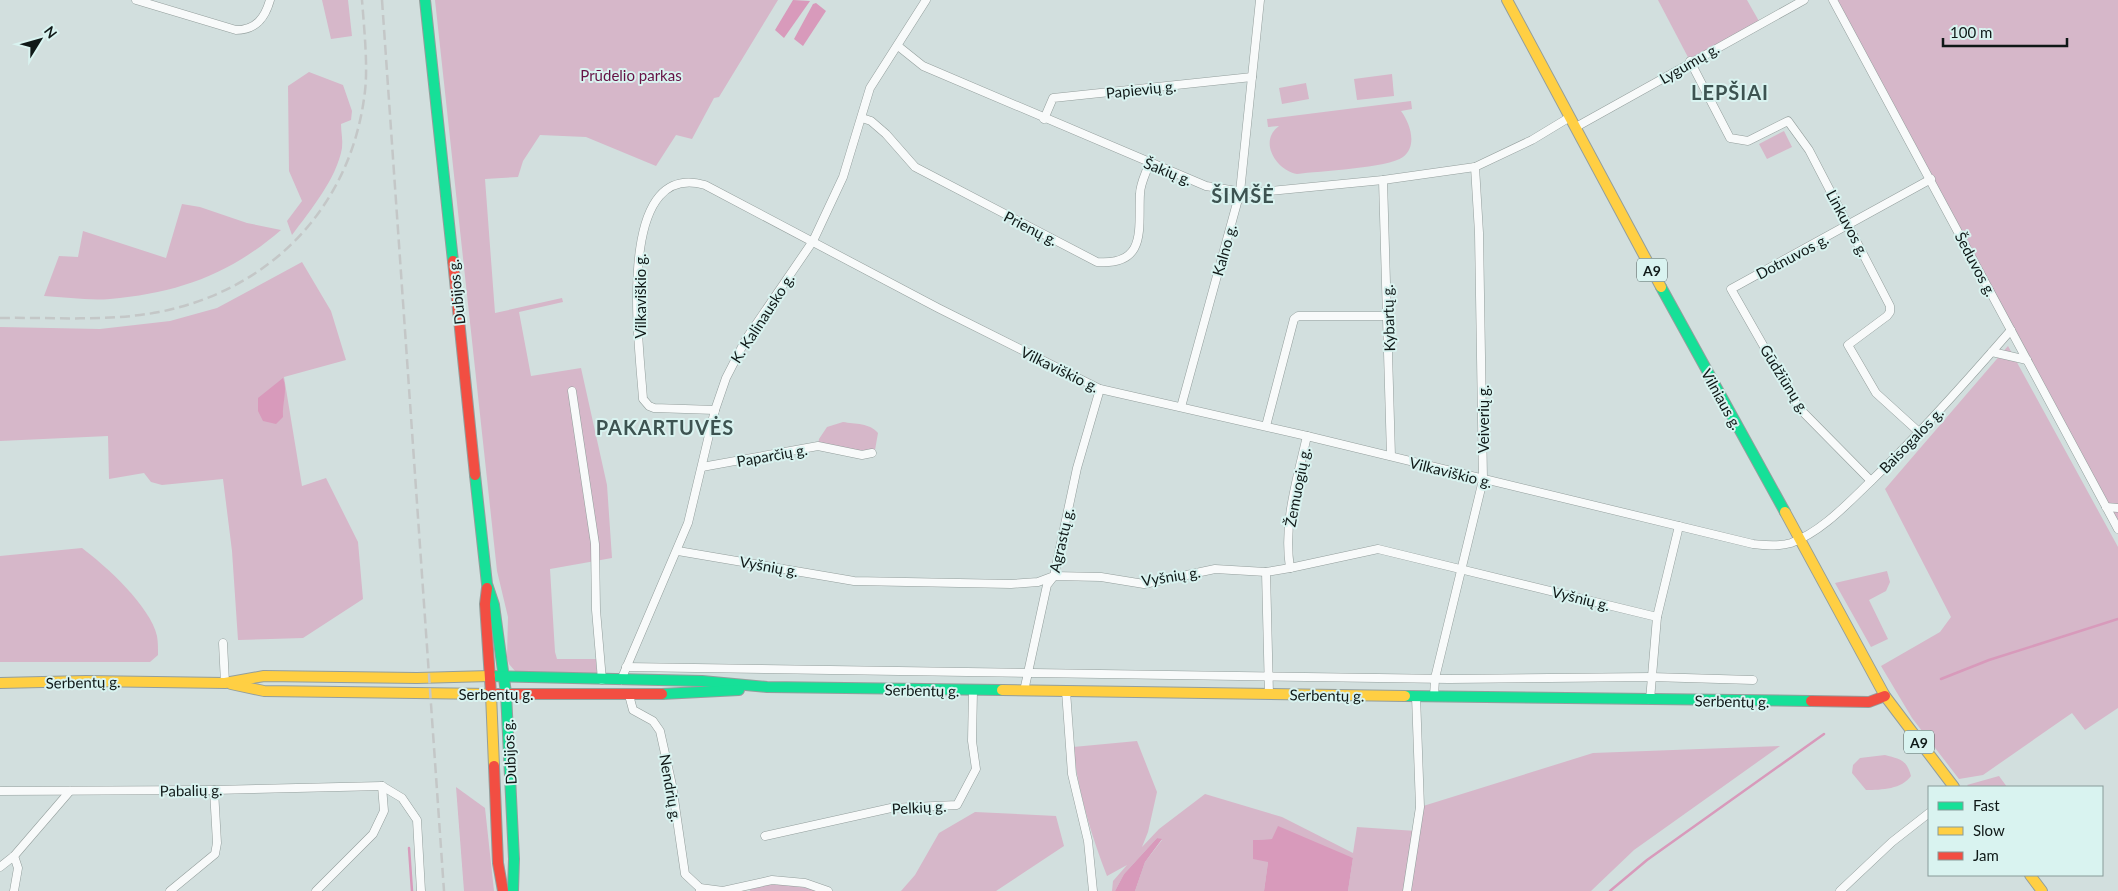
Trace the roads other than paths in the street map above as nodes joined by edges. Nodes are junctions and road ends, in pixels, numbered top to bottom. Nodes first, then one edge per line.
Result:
1 (136, 0) edge
2 (270, 0) edge
3 (425, 0) edge
4 (926, 0) edge
5 (1260, 0) edge
6 (1507, 0) edge
7 (1804, 0) edge
8 (1834, 0) edge
9 (898, 46) junction
10 (1690, 61) junction
11 (1252, 77) junction
12 (1570, 117) junction
13 (862, 118) junction
14 (1044, 119) junction
15 (1576, 127) junction
16 (1149, 164) junction
17 (1475, 167) junction
18 (1931, 179) junction
19 (1383, 180) junction
20 (1240, 192) junction
21 (1850, 224) junction
22 (813, 241) junction
23 (1731, 289) joint
24 (1388, 316) junction
25 (2011, 330) junction
26 (1992, 352) junction
27 (2027, 360) junction
28 (1100, 389) junction
29 (572, 391) dead end
30 (1180, 407) junction
31 (715, 410) junction
32 (1266, 426) junction
33 (1920, 433) junction
34 (1307, 436) junction
35 (872, 453) dead end
36 (1390, 456) junction
37 (702, 467) junction
38 (1483, 480) junction
39 (1871, 481) junction
40 (2106, 507) junction
41 (2118, 508) edge
42 (1679, 526) junction
43 (2118, 529) edge
44 (1800, 539) junction
45 (678, 551) junction
46 (1290, 568) junction
47 (1461, 568) junction
48 (1266, 572) junction
49 (1054, 576) junction
50 (487, 584) junction
51 (1657, 617) junction
52 (223, 643) dead end
53 (626, 667) junction
54 (1027, 673) junction
55 (504, 675) junction
56 (490, 676) junction
57 (1269, 676) junction
58 (1651, 677) junction
59 (1435, 678) junction
60 (602, 680) junction
61 (621, 680) junction
62 (1753, 680) dead end
63 (0, 683) edge
64 (225, 683) junction
65 (767, 687) junction
66 (973, 691) junction
67 (1024, 691) junction
68 (1066, 692) junction
69 (506, 693) junction
70 (491, 694) junction
71 (1269, 694) junction
72 (629, 695) junction
73 (1416, 696) junction
74 (1885, 696) junction
75 (1434, 697) junction
76 (1650, 700) junction
77 (382, 786) junction
78 (1953, 786) edge
79 (214, 790) junction
80 (0, 791) edge
81 (70, 791) junction
82 (1928, 814) edge
83 (765, 836) dead end
84 (14, 856) junction
85 (0, 867) edge
86 (2031, 876) edge
87 (700, 889) edge
88 (14, 891) edge
89 (170, 891) edge
90 (316, 891) edge
91 (421, 891) edge
92 (503, 891) edge
93 (513, 891) edge
94 (828, 891) edge
95 (1093, 891) edge
96 (1407, 891) edge
97 (1840, 891) edge
98 (2042, 891) edge

1 - 2 street
3 - 50 main road, Dubijos g.
4 - 9 street, K. Kalinausko g.
5 - 11 street, Kalno g.
6 - 12 main road, Vilniaus g. / A9
7 - 10 street, Lygumų g.
8 - 18 street, Šeduvos g.
9 - 13 street, K. Kalinausko g.
9 - 14 street, Šakių g.
10 - 15 street, Lygumų g.
10 - 21 street, Linkuvos g.
11 - 14 street, Papievių g.
11 - 20 street, Kalno g.
12 - 15 main road, Vilniaus g. / A9
12 - 17 street, Šakių g.
13 - 16 street, Prienų g.
13 - 22 street, K. Kalinausko g.
14 - 16 street, Šakių g.
15 - 44 main road, Vilniaus g. / A9
16 - 20 street, Šakių g.
17 - 19 street, Šakių g.
17 - 38 street, Veiverių g.
18 - 21 street, Dotnuvos g.
18 - 25 street, Šeduvos g.
19 - 20 street, Šakių g.
19 - 24 street, Kybartų g.
20 - 30 street, Kalno g.
21 - 23 street, Dotnuvos g.
21 - 33 street, Linkuvos g.
22 - 28 street, Vilkaviškio g.
22 - 31 street, K. Kalinausko g.
22 - 31 street, Vilkaviškio g.
23 - 39 street, Gūdžiūnų g.
24 - 32 street
24 - 36 street, Kybartų g.
25 - 26 street, Baisogalos g.
25 - 27 street, Šeduvos g.
26 - 27 street
26 - 33 street, Baisogalos g.
27 - 40 street, Šeduvos g.
28 - 30 street, Vilkaviškio g.
28 - 49 street, Agrastų g.
29 - 60 street
30 - 32 street, Vilkaviškio g.
31 - 37 street, K. Kalinausko g.
32 - 34 street, Vilkaviškio g.
33 - 39 street, Baisogalos g.
34 - 36 street, Vilkaviškio g.
34 - 46 street, Žemuogių g.
35 - 37 street, Paparčių g.
36 - 38 street, Vilkaviškio g.
37 - 45 street, K. Kalinausko g.
38 - 42 street, Vilkaviškio g.
38 - 47 street, Veiverių g.
39 - 44 street, Baisogalos g.
40 - 41 street
40 - 43 street, Šeduvos g.
42 - 44 street, Vilkaviškio g.
42 - 51 street
44 - 74 main road, Vilniaus g. / A9
45 - 49 street, Vyšnių g.
45 - 53 street, K. Kalinausko g.
46 - 47 street, Vyšnių g.
46 - 48 street, Vyšnių g.
47 - 51 street, Vyšnių g.
47 - 59 street, Veiverių g.
48 - 49 street, Vyšnių g.
48 - 57 street
49 - 54 street, Agrastų g.
50 - 55 main road, Dubijos g.
50 - 56 main road, Dubijos g.
51 - 58 street
52 - 64 street
53 - 54 street
53 - 61 street, K. Kalinausko g.
54 - 57 street
54 - 67 street, Agrastų g.
55 - 56 main road, Serbentų g.
55 - 60 main road, Serbentų g.
55 - 69 main road, Dubijos g.
56 - 64 main road, Serbentų g.
56 - 70 main road, Dubijos g.
57 - 59 street
57 - 71 street
58 - 59 street
58 - 62 street
58 - 76 street
59 - 75 street, Veiverių g.
60 - 61 main road, Serbentų g.
61 - 65 main road, Serbentų g.
63 - 64 main road, Serbentų g.
64 - 70 main road, Serbentų g.
65 - 66 main road, Serbentų g.
65 - 72 main road, Serbentų g.
66 - 67 main road, Serbentų g.
66 - 83 street, Pelkių g.
67 - 68 main road, Serbentų g.
68 - 71 main road, Serbentų g.
68 - 95 street
69 - 70 main road, Serbentų g.
69 - 72 main road, Serbentų g.
69 - 93 main road, Dubijos g.
70 - 92 main road, Dubijos g.
71 - 73 main road, Serbentų g.
72 - 87 street, Nendrių g.
73 - 75 main road, Serbentų g.
73 - 96 street
74 - 76 main road, Serbentų g.
74 - 78 main road, Vilniaus g. / A9
75 - 76 main road, Serbentų g.
77 - 79 street, Pabalių g.
77 - 90 street
77 - 91 street
79 - 81 street, Pabalių g.
79 - 89 street
80 - 81 street, Pabalių g.
81 - 84 street
82 - 97 street
84 - 85 street
84 - 88 street
86 - 98 main road
87 - 94 street

